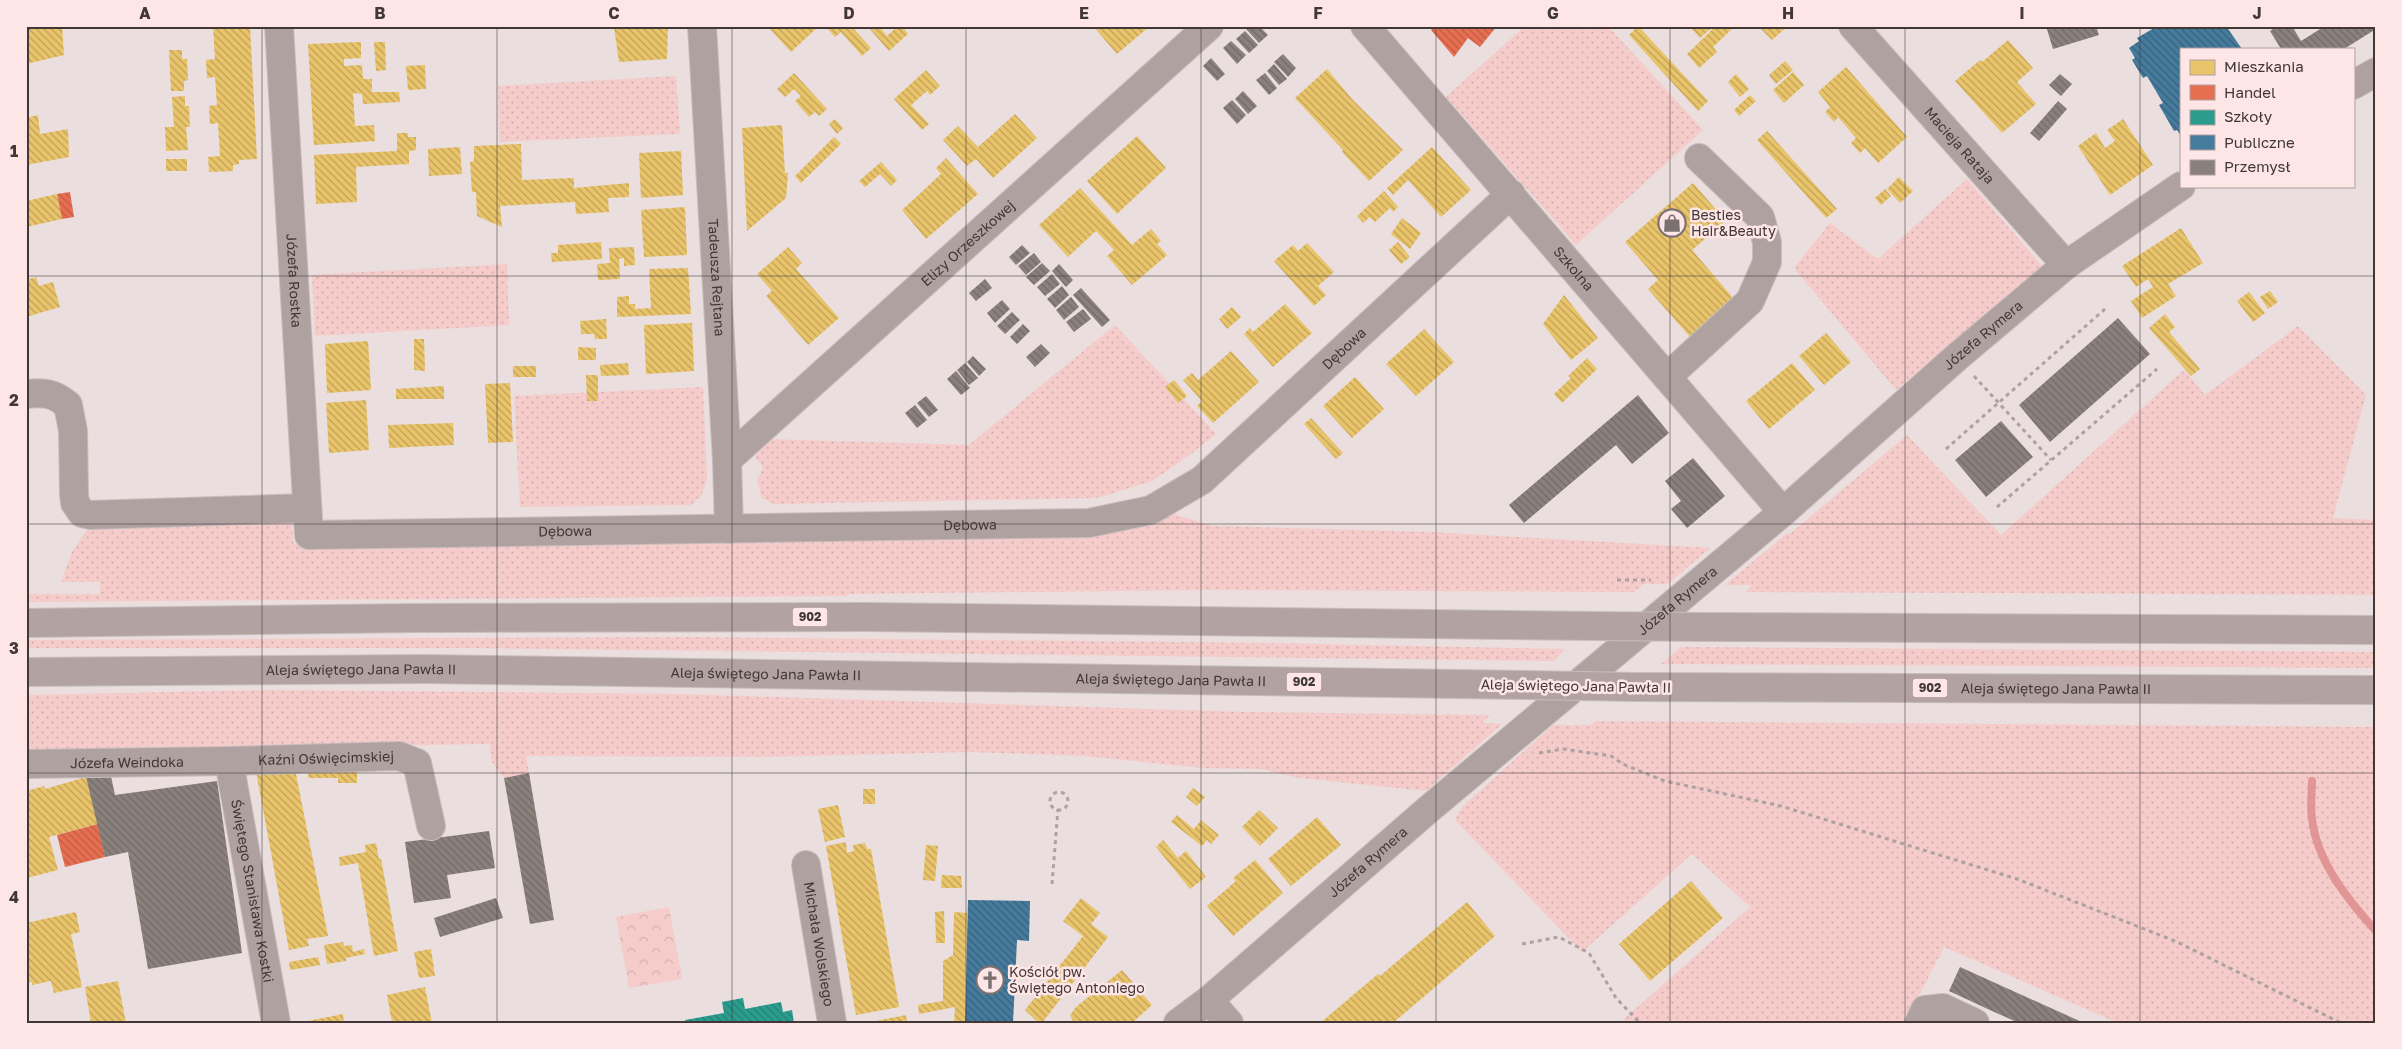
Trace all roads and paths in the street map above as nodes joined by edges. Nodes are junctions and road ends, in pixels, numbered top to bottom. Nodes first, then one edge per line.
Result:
1 (279, 26) edge
2 (1209, 26) edge
3 (1365, 26) edge
4 (1855, 27) edge
5 (704, 28) edge
6 (2376, 72) edge
7 (2354, 84) edge
8 (1699, 158) dead end
9 (2180, 187) edge
10 (1511, 194) junction
11 (2066, 265) junction
12 (2105, 309) dead end
13 (1957, 357) junction
14 (2157, 369) dead end
15 (1668, 377) junction
16 (26, 394) edge
17 (1999, 403) junction
18 (1946, 449) dead end
19 (727, 460) junction
20 (2051, 460) junction
21 (1997, 507) dead end
22 (307, 508) junction
23 (1783, 512) junction
24 (729, 529) junction
25 (309, 535) joint
26 (1618, 580) dead end
27 (1652, 580) dead end
28 (2376, 611) edge
29 (26, 623) edge
30 (2258, 628) junction
31 (2376, 630) edge
32 (26, 672) edge
33 (2376, 690) edge
34 (1533, 753) dead end
35 (229, 761) junction
36 (26, 764) edge
37 (1058, 809) junction
38 (431, 826) dead end
39 (806, 865) dead end
40 (1052, 884) dead end
41 (1522, 944) dead end
42 (1209, 1000) junction
43 (276, 1023) edge
44 (832, 1023) edge
45 (1178, 1023) edge
46 (1229, 1023) edge
47 (1640, 1023) edge
48 (1919, 1023) edge
49 (1975, 1023) edge
50 (2340, 1023) edge

1 - 22 street, Józefa Rostka
2 - 19 street, Elizy Orzeszkowej
3 - 10 street, Szkolna
4 - 11 street, Macieja Rataja
5 - 19 street, Tadeusza Rejtana
6 - 7 street
8 - 15 street
9 - 11 street, Józefa Rymera
10 - 15 street, Szkolna
10 - 24 street, Dębowa
11 - 13 street, Józefa Rymera
12 - 17 path
13 - 17 path
13 - 23 street, Józefa Rymera
14 - 20 path
15 - 23 street, Szkolna
16 - 22 street
17 - 18 path
17 - 20 path
19 - 24 street, Tadeusza Rejtana
20 - 21 path
22 - 25 street, Józefa Rostka
23 - 42 street, Józefa Rymera
24 - 25 street, Dębowa
26 - 27 path
28 - 30 main road
29 - 30 main road, 902, bridge
30 - 31 main road, 902
32 - 33 main road, Aleja świętego Jana Pawła II / 902, bridge
34 - 50 path
35 - 36 street, Józefa Weindoka
35 - 38 street, Kaźni Oświęcimskiej
35 - 43 street, Świętego Stanisława Kostki
37 - 37 path
37 - 40 path
39 - 44 street, Michała Wolskiego
41 - 47 path
42 - 45 street, Józefa Rymera
42 - 46 street
48 - 49 street

